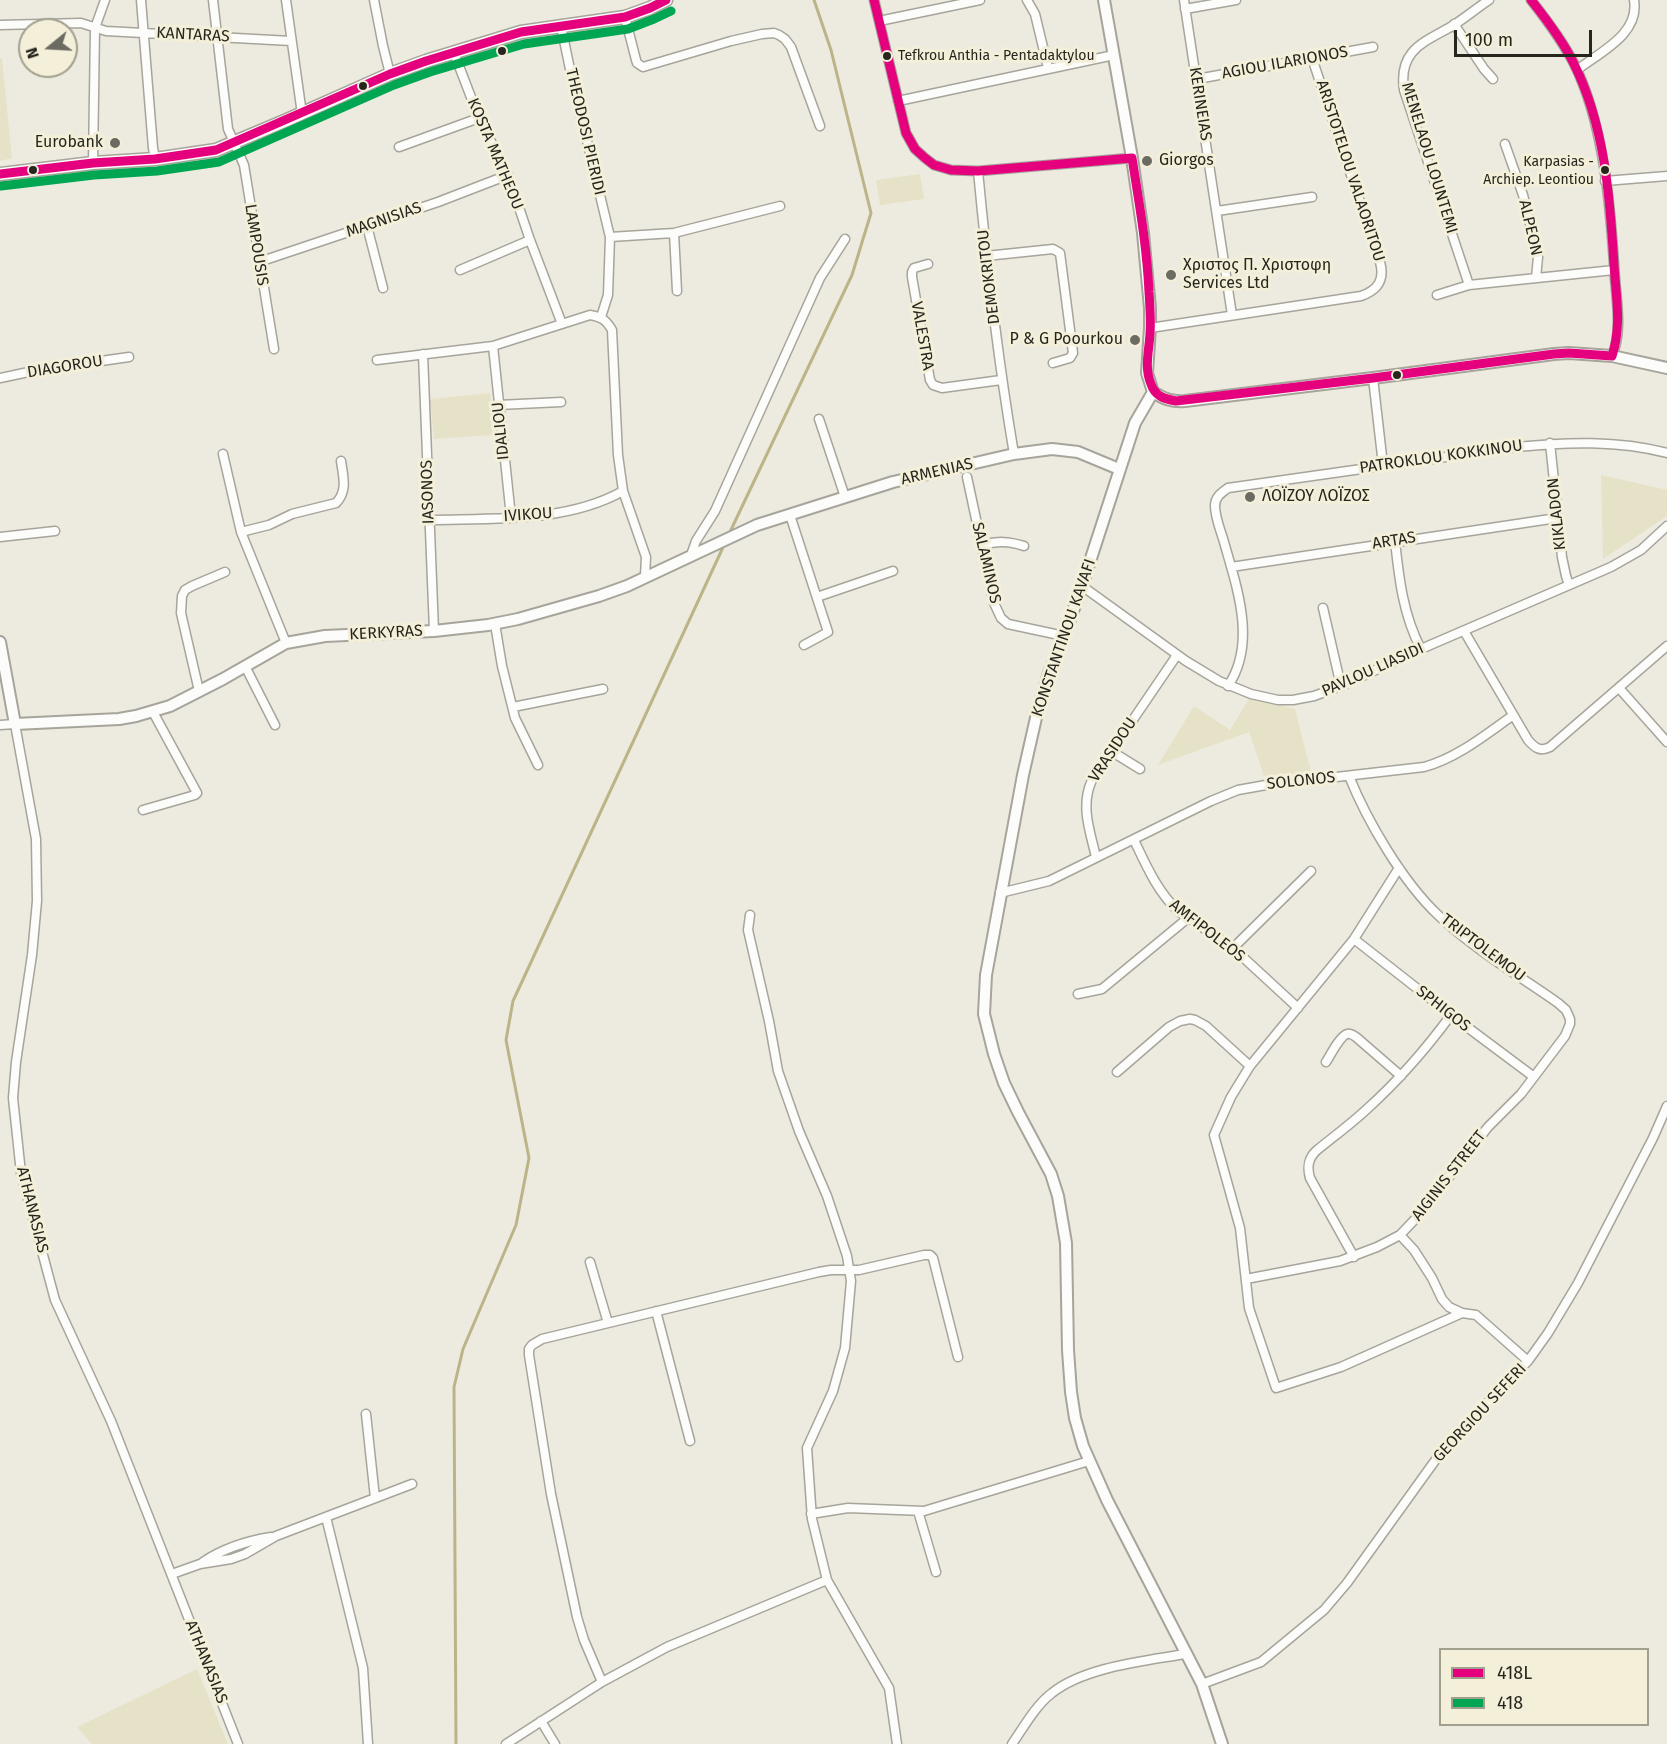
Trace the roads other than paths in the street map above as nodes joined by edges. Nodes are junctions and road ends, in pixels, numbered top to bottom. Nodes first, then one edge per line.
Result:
1 (105, 0) edge
2 (141, 0) edge
3 (213, 0) edge
4 (286, 0) edge
5 (375, 0) edge
6 (666, 0) edge
7 (874, 0) edge
8 (980, 0) edge
9 (1027, 0) edge
10 (1104, 0) edge
11 (1236, 0) edge
12 (1489, 0) edge
13 (1531, 0) edge
14 (1634, 0) edge
15 (1185, 5) edge
16 (625, 17) junction
17 (879, 21) junction
18 (1454, 24) junction
19 (0, 25) edge
20 (561, 26) junction
21 (95, 28) junction
22 (143, 33) junction
23 (218, 36) junction
24 (291, 41) junction
25 (1373, 48) dead end
26 (454, 53) junction
27 (1114, 55) junction
28 (1312, 58) junction
29 (1048, 68) junction
30 (1577, 70) junction
31 (390, 74) junction
32 (1197, 79) junction
33 (1493, 80) dead end
34 (898, 101) junction
35 (302, 114) junction
36 (479, 118) junction
37 (820, 126) dead end
38 (235, 142) junction
39 (1505, 144) dead end
40 (399, 147) dead end
41 (1132, 158) junction
42 (155, 159) junction
43 (93, 163) junction
44 (978, 171) junction
45 (0, 174) edge
46 (508, 175) junction
47 (1667, 176) edge
48 (1605, 181) junction
49 (1312, 197) dead end
50 (780, 206) dead end
51 (1217, 211) junction
52 (367, 226) junction
53 (674, 233) junction
54 (610, 237) junction
55 (845, 239) dead end
56 (530, 240) junction
57 (986, 256) junction
58 (259, 262) junction
59 (928, 264) dead end
60 (460, 270) dead end
61 (1614, 270) junction
62 (1536, 278) junction
63 (1469, 285) junction
64 (383, 288) dead end
65 (676, 291) dead end
66 (1437, 295) dead end
67 (1232, 315) junction
68 (601, 317) junction
69 (562, 324) junction
70 (1150, 328) junction
71 (493, 346) junction
72 (274, 350) dead end
73 (423, 354) junction
74 (1612, 356) junction
75 (129, 357) dead end
76 (377, 360) dead end
77 (1053, 363) dead end
78 (1667, 368) edge
79 (0, 378) edge
80 (1373, 378) junction
81 (1001, 380) junction
82 (1153, 392) junction
83 (561, 402) dead end
84 (498, 405) junction
85 (819, 419) dead end
86 (1550, 443) junction
87 (1667, 453) edge
88 (223, 454) dead end
89 (1014, 454) junction
90 (341, 461) dead end
91 (1383, 465) junction
92 (1119, 469) junction
93 (967, 477) dead end
94 (623, 491) junction
95 (845, 497) junction
96 (790, 514) junction
97 (511, 517) junction
98 (1557, 518) junction
99 (429, 520) junction
100 (757, 525) joint
101 (1667, 526) edge
102 (55, 531) dead end
103 (241, 532) junction
104 (0, 537) edge
105 (1395, 541) junction
106 (982, 545) junction
107 (1024, 546) dead end
108 (695, 554) junction
109 (1231, 567) junction
110 (893, 571) dead end
111 (225, 572) dead end
112 (645, 576) junction
113 (1569, 585) junction
114 (1082, 586) junction
115 (817, 597) junction
116 (1323, 608) dead end
117 (495, 624) junction
118 (434, 631) junction
119 (1464, 631) junction
120 (1064, 636) junction
121 (0, 642) edge
122 (286, 643) junction
123 (804, 645) dead end
124 (1667, 646) edge
125 (1421, 649) junction
126 (1178, 655) junction
127 (245, 666) junction
128 (1228, 686) junction
129 (1341, 686) junction
130 (1619, 688) junction
131 (603, 689) dead end
132 (199, 691) junction
133 (513, 707) junction
134 (153, 712) junction
135 (1512, 716) junction
136 (15, 724) junction
137 (275, 724) dead end
138 (0, 725) edge
139 (1667, 742) edge
140 (1112, 751) junction
141 (538, 765) dead end
142 (1140, 769) dead end
143 (1349, 776) junction
144 (143, 810) dead end
145 (1134, 840) junction
146 (1096, 857) junction
147 (1399, 868) junction
148 (1311, 871) dead end
149 (1000, 893) junction
150 (750, 915) dead end
151 (1188, 918) junction
152 (1354, 939) junction
153 (1233, 948) junction
154 (1078, 994) dead end
155 (1298, 1008) junction
156 (1451, 1015) junction
157 (1570, 1019) joint
158 (1326, 1062) dead end
159 (1250, 1066) junction
160 (1117, 1072) dead end
161 (1401, 1076) junction
162 (1534, 1077) junction
163 (1667, 1106) edge
164 (1400, 1235) junction
165 (1354, 1257) junction
166 (590, 1262) dead end
167 (849, 1271) junction
168 (1246, 1279) junction
169 (656, 1311) junction
170 (1462, 1313) junction
171 (608, 1323) junction
172 (958, 1357) dead end
173 (1528, 1361) junction
174 (366, 1414) dead end
175 (690, 1441) dead end
176 (1089, 1461) junction
177 (412, 1484) dead end
178 (375, 1498) junction
179 (918, 1511) junction
180 (812, 1514) junction
181 (326, 1517) junction
182 (936, 1572) dead end
183 (171, 1574) junction
184 (827, 1580) junction
185 (1185, 1654) junction
186 (602, 1682) junction
187 (1202, 1684) junction
188 (540, 1721) junction
189 (238, 1744) edge
190 (368, 1744) edge
191 (506, 1744) edge
192 (555, 1744) edge
193 (897, 1744) edge
194 (1012, 1744) edge
195 (1222, 1744) edge

1 - 21 street
2 - 22 street
3 - 23 street, LAMPOUSIS
4 - 24 street
5 - 31 street
6 - 16 main road
7 - 17 street
8 - 17 street
9 - 29 street
10 - 27 street
11 - 15 street
12 - 18 street, MENELAOU LOUNTEMI
13 - 30 street
14 - 30 street
15 - 32 street, KERINEIAS
16 - 20 main road
16 - 37 street
17 - 34 street
18 - 33 street
18 - 63 street, MENELAOU LOUNTEMI
19 - 21 street, KANTARAS
20 - 26 main road
20 - 54 street, THEODOSI PIERIDI
21 - 22 street, KANTARAS
21 - 43 street
22 - 23 street, KANTARAS
22 - 42 street
23 - 24 street, KANTARAS
23 - 38 street, LAMPOUSIS
24 - 35 street
25 - 28 street, AGIOU ILARIONOS
26 - 31 main road
26 - 36 street, KOSTA MATHEOU
27 - 29 street
27 - 41 street
28 - 32 street, AGIOU ILARIONOS
28 - 67 street, ARISTOTELOU VALAORITOU
29 - 34 street
30 - 48 street
31 - 35 main road
32 - 51 street, KERINEIAS
34 - 44 street
35 - 38 main road
36 - 40 street
36 - 46 street, KOSTA MATHEOU
38 - 42 main road
38 - 58 street, LAMPOUSIS
39 - 62 street, ALPEON
41 - 44 street
41 - 70 street
42 - 43 main road
43 - 45 main road
44 - 57 street, DEMOKRITOU
46 - 52 street, MAGNISIAS
46 - 56 street, KOSTA MATHEOU
47 - 48 street
48 - 61 street
49 - 51 street
50 - 53 street
51 - 67 street, KERINEIAS
52 - 58 street, MAGNISIAS
52 - 64 street
53 - 54 street
53 - 65 street
54 - 68 street, THEODOSI PIERIDI
55 - 108 street
56 - 60 street
56 - 69 street, KOSTA MATHEOU
57 - 77 street
57 - 81 street, DEMOKRITOU
58 - 72 street, LAMPOUSIS
59 - 81 street, VALESTRA
61 - 62 street
61 - 74 street
62 - 63 street
63 - 66 street
67 - 70 street
68 - 69 street
68 - 94 street
69 - 71 street
70 - 82 street
71 - 73 street
71 - 84 street, IDALIOU
73 - 76 street
73 - 99 street, IASONOS
74 - 78 street
74 - 80 street
75 - 79 street, DIAGOROU
80 - 82 street
80 - 91 street
81 - 89 street, DEMOKRITOU
82 - 92 street, KONSTANTINOU KAVAFI
83 - 84 street
84 - 97 street, IDALIOU
85 - 95 street
86 - 87 street, PATROKLOU KOKKINOU
86 - 91 street, PATROKLOU KOKKINOU
86 - 98 street, KIKLADON
88 - 103 street
89 - 92 street, ARMENIAS
89 - 95 street, ARMENIAS
90 - 103 street
91 - 109 street, PATROKLOU KOKKINOU
92 - 114 street, KONSTANTINOU KAVAFI
93 - 106 street, SALAMINOS
94 - 97 street, IVIKOU
94 - 112 street
95 - 96 street, ARMENIAS
96 - 100 street, ARMENIAS
96 - 115 street
97 - 99 street, IVIKOU
98 - 105 street, ARTAS
98 - 113 street, KIKLADON
99 - 118 street, IASONOS
100 - 108 street, KERKYRAS
101 - 113 street, PAVLOU LIASIDI
102 - 104 street
103 - 122 street
105 - 109 street, ARTAS
105 - 125 street
106 - 107 street
106 - 120 street, SALAMINOS
108 - 112 street, KERKYRAS
109 - 128 street
110 - 115 street
111 - 132 street
112 - 117 street, KERKYRAS
113 - 119 street, PAVLOU LIASIDI
114 - 120 street, KONSTANTINOU KAVAFI
114 - 126 street, PAVLOU LIASIDI
115 - 123 street
116 - 129 street
117 - 118 street, KERKYRAS
117 - 133 street
118 - 122 street, KERKYRAS
119 - 125 street, PAVLOU LIASIDI
119 - 135 street
120 - 149 street, KONSTANTINOU KAVAFI
121 - 136 street, ATHANASIAS
122 - 127 street, KERKYRAS
124 - 130 street
125 - 129 street, PAVLOU LIASIDI
126 - 128 street, PAVLOU LIASIDI
126 - 140 street, VRASIDOU
127 - 132 street, KERKYRAS
127 - 137 street
128 - 129 street, PAVLOU LIASIDI
130 - 135 street
130 - 139 street
131 - 133 street
132 - 134 street, KERKYRAS
133 - 141 street
134 - 136 street, KERKYRAS
134 - 144 street
135 - 143 street, SOLONOS
136 - 138 street
136 - 183 street, ATHANASIAS
140 - 142 street
140 - 146 street, VRASIDOU
143 - 145 street, SOLONOS
143 - 147 street, TRIPTOLEMOU
145 - 146 street, SOLONOS
145 - 151 street, AMFIPOLEOS
146 - 149 street, SOLONOS
147 - 152 street
147 - 157 street, TRIPTOLEMOU
148 - 153 street
149 - 176 street, KONSTANTINOU KAVAFI
150 - 167 street
151 - 153 street, AMFIPOLEOS
151 - 154 street
152 - 155 street
152 - 156 street, SPHIGOS
153 - 155 street, AMFIPOLEOS
155 - 159 street
156 - 161 street
156 - 162 street, SPHIGOS
157 - 162 street, AIGINIS STREET
158 - 161 street
159 - 160 street
159 - 168 street
161 - 165 street
162 - 164 street, AIGINIS STREET
163 - 173 street, GEORGIOU SEFERI
164 - 165 street, AIGINIS STREET
164 - 170 street
165 - 168 street, AIGINIS STREET
166 - 171 street
167 - 169 street
167 - 172 street
167 - 180 street
168 - 170 street
169 - 171 street
169 - 175 street
170 - 173 street
171 - 186 street
173 - 187 street, GEORGIOU SEFERI
174 - 178 street
176 - 179 street
176 - 185 street, KONSTANTINOU KAVAFI
177 - 178 street
178 - 181 street
179 - 180 street
179 - 182 street
180 - 184 street
181 - 183 street
181 - 190 street
183 - 189 street, ATHANASIAS
184 - 186 street
184 - 193 street
185 - 187 street, KONSTANTINOU KAVAFI
185 - 194 street
186 - 188 street
187 - 195 street, KONSTANTINOU KAVAFI
188 - 191 street
188 - 192 street

